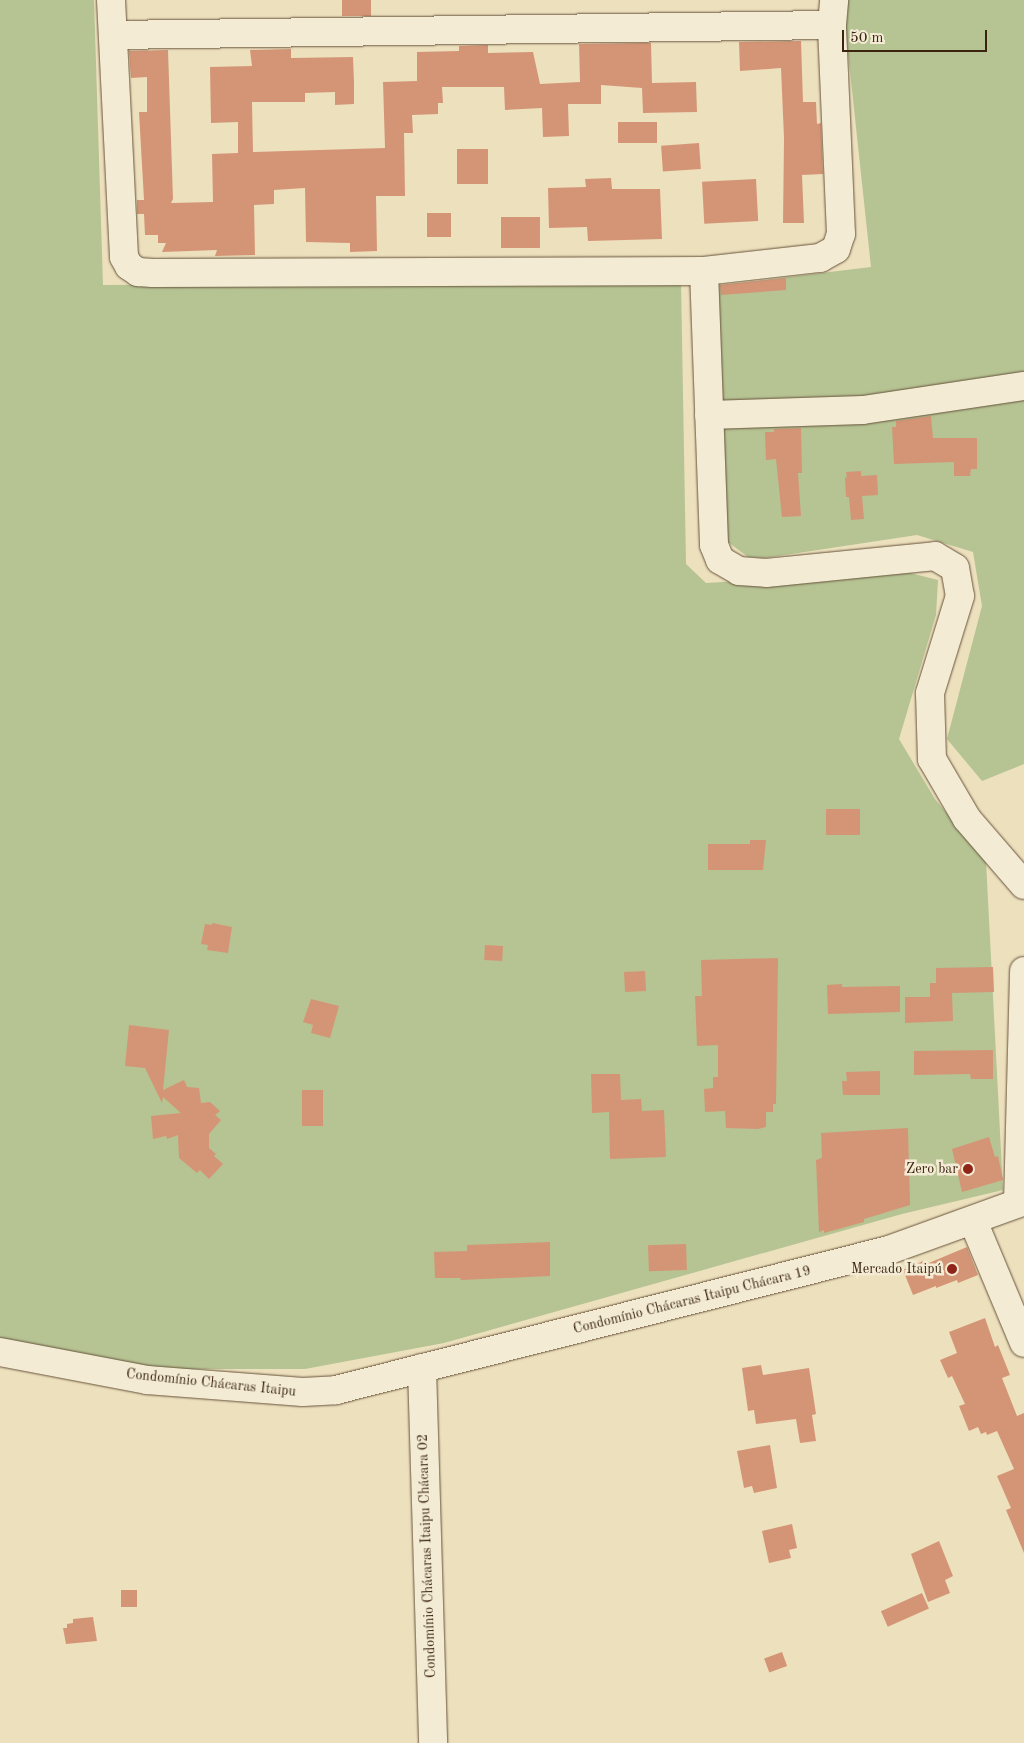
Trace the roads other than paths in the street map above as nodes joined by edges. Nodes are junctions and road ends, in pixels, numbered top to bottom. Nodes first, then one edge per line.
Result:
1 (111, 0) edge
2 (833, 12) edge
3 (113, 35) junction
4 (704, 270) junction
5 (1024, 386) edge
6 (709, 415) junction
7 (1024, 885) edge
8 (1024, 971) edge
9 (1021, 1202) edge
10 (966, 1223) junction
11 (1024, 1343) edge
12 (0, 1352) edge
13 (422, 1368) junction
14 (433, 1743) edge

1 - 3 street
2 - 3 street
2 - 4 street
3 - 4 street
4 - 6 street
5 - 6 street
6 - 7 street
8 - 9 street
9 - 10 street, Condomínio Chácaras Itaipu Chácara 19
10 - 11 street
10 - 13 street, Condomínio Chácaras Itaipu Chácara 19
12 - 13 street, Condomínio Chácaras Itaipu
13 - 14 street, Condomínio Chácaras Itaipu Chácara 02

